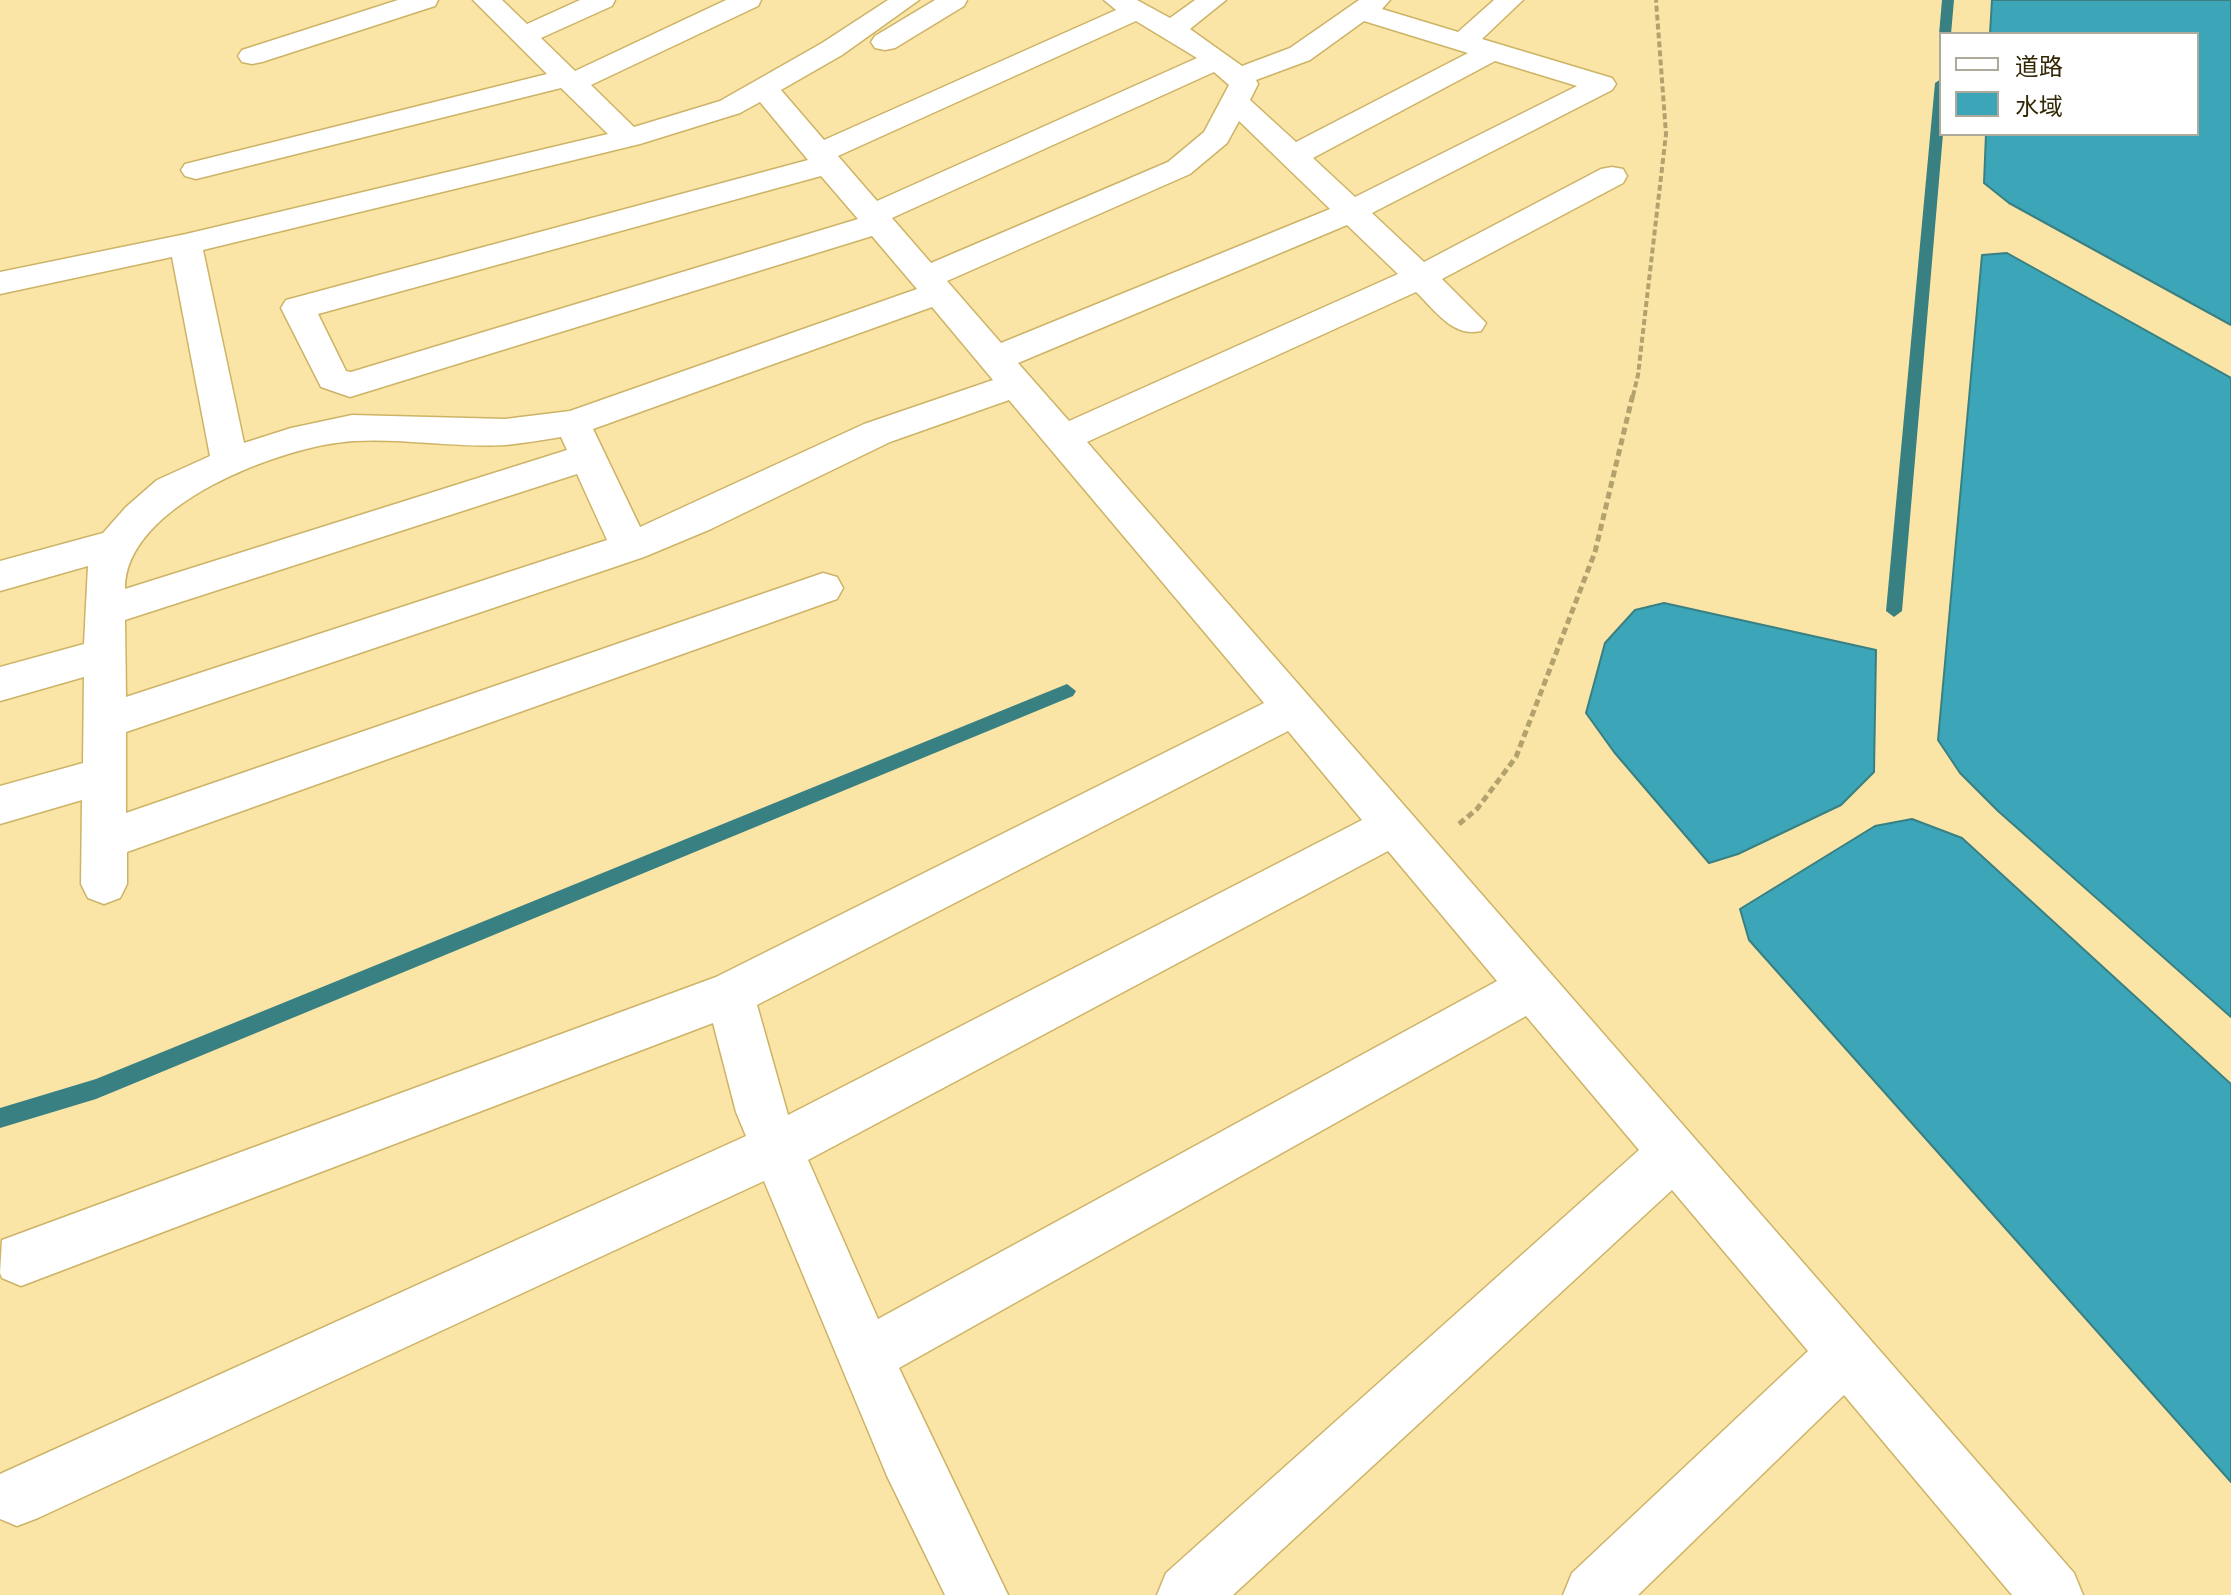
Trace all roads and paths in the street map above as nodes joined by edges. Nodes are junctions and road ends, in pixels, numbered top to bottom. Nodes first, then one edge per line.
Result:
1 (425, 0) edge
2 (486, 0) edge
3 (602, 0) edge
4 (748, 0) edge
5 (906, 0) edge
6 (954, 0) edge
7 (1213, 0) edge
8 (1510, 0) edge
9 (1656, 0) edge
10 (1126, 5) edge
11 (1369, 6) edge
12 (1171, 30) junction
13 (523, 36) junction
14 (1463, 42) junction
15 (1492, 51) junction
16 (252, 56) dead end
17 (827, 77) dead end
18 (1230, 79) junction
19 (570, 81) junction
20 (764, 89) junction
21 (629, 138) junction
22 (1293, 156) junction
23 (824, 158) junction
24 (196, 170) dead end
25 (1612, 176) dead end
26 (1352, 211) junction
27 (876, 219) junction
28 (186, 244) junction
29 (1421, 277) junction
30 (0, 283) edge
31 (932, 285) junction
32 (1469, 323) dead end
33 (1006, 371) junction
34 (1063, 438) junction
35 (580, 440) junction
36 (230, 462) junction
37 (116, 544) junction
38 (630, 547) junction
39 (0, 576) edge
40 (823, 588) dead end
41 (105, 611) junction
42 (105, 655) junction
43 (0, 684) edge
44 (1294, 708) junction
45 (104, 722) junction
46 (104, 775) junction
47 (0, 805) edge
48 (105, 840) junction
49 (1408, 841) junction
50 (104, 884) dead end
51 (1532, 987) junction
52 (730, 994) junction
53 (776, 1149) junction
54 (1674, 1153) junction
55 (21, 1259) dead end
56 (1846, 1354) junction
57 (865, 1356) junction
58 (17, 1497) dead end
59 (977, 1595) edge
60 (1188, 1595) edge
61 (1594, 1595) edge
62 (2052, 1595) edge

1 - 16 street
2 - 13 street
3 - 13 street
4 - 19 street
5 - 20 street
6 - 17 street
7 - 12 street
8 - 14 street
9 - 49 path
10 - 12 street
10 - 23 street
11 - 14 street
11 - 18 street
12 - 18 street
13 - 19 street
14 - 15 street
15 - 22 street
15 - 26 street
18 - 22 street
18 - 27 street
18 - 31 street
19 - 21 street
19 - 24 street
20 - 21 street
20 - 23 street
21 - 28 street
22 - 26 street
23 - 27 street
23 - 27 street
25 - 29 street
26 - 29 street
26 - 33 street
27 - 31 street
28 - 30 street
28 - 36 street
29 - 32 street
29 - 34 street
31 - 33 street
31 - 35 street
33 - 34 street
33 - 38 street
34 - 44 street
35 - 36 street
35 - 38 street
35 - 41 street
36 - 37 street
37 - 39 street
37 - 41 street
38 - 45 street
40 - 48 street
41 - 42 street
42 - 43 street
42 - 45 street
44 - 49 street
44 - 52 street
45 - 46 street
46 - 47 street
46 - 48 street
48 - 50 street
49 - 51 street
49 - 53 street
51 - 54 street
51 - 57 street
52 - 53 street
52 - 55 street
53 - 57 street
53 - 58 street
54 - 56 street
54 - 60 street
56 - 61 street
56 - 62 street
57 - 59 street

